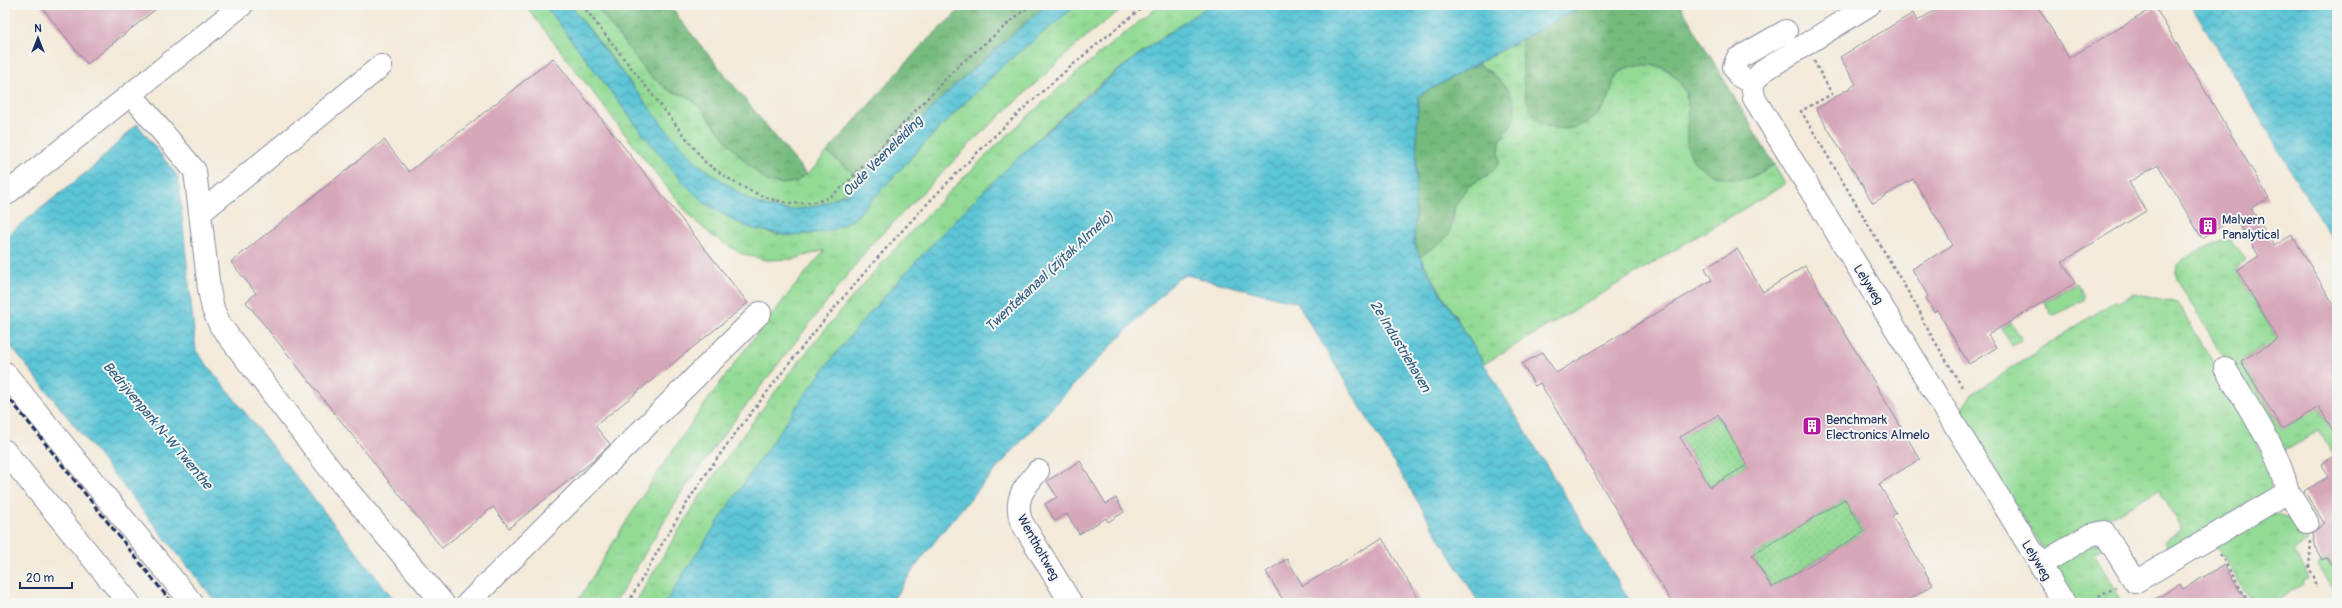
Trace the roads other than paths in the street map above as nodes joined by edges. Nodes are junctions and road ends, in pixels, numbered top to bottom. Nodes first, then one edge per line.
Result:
1 (242, 5) edge
2 (1869, 5) edge
3 (1786, 31) dead end
4 (381, 66) dead end
5 (1752, 83) junction
6 (131, 94) junction
7 (5, 196) edge
8 (200, 213) junction
9 (760, 313) dead end
10 (2225, 368) dead end
11 (5, 373) edge
12 (5, 451) edge
13 (1038, 471) dead end
14 (2288, 492) junction
15 (2307, 522) road end
16 (2040, 565) junction
17 (129, 603) edge
18 (192, 603) edge
19 (444, 603) edge
20 (468, 603) edge
21 (1071, 603) edge
22 (2064, 603) edge

1 - 6 street
2 - 5 street
3 - 5 street
4 - 8 street
5 - 16 street, Lelyweg
6 - 7 street
6 - 8 street
8 - 19 street
9 - 20 street
10 - 14 street
11 - 18 street
12 - 17 street
13 - 21 street, Wentholtweg
14 - 15 street
14 - 16 street
16 - 22 street, Lelyweg

